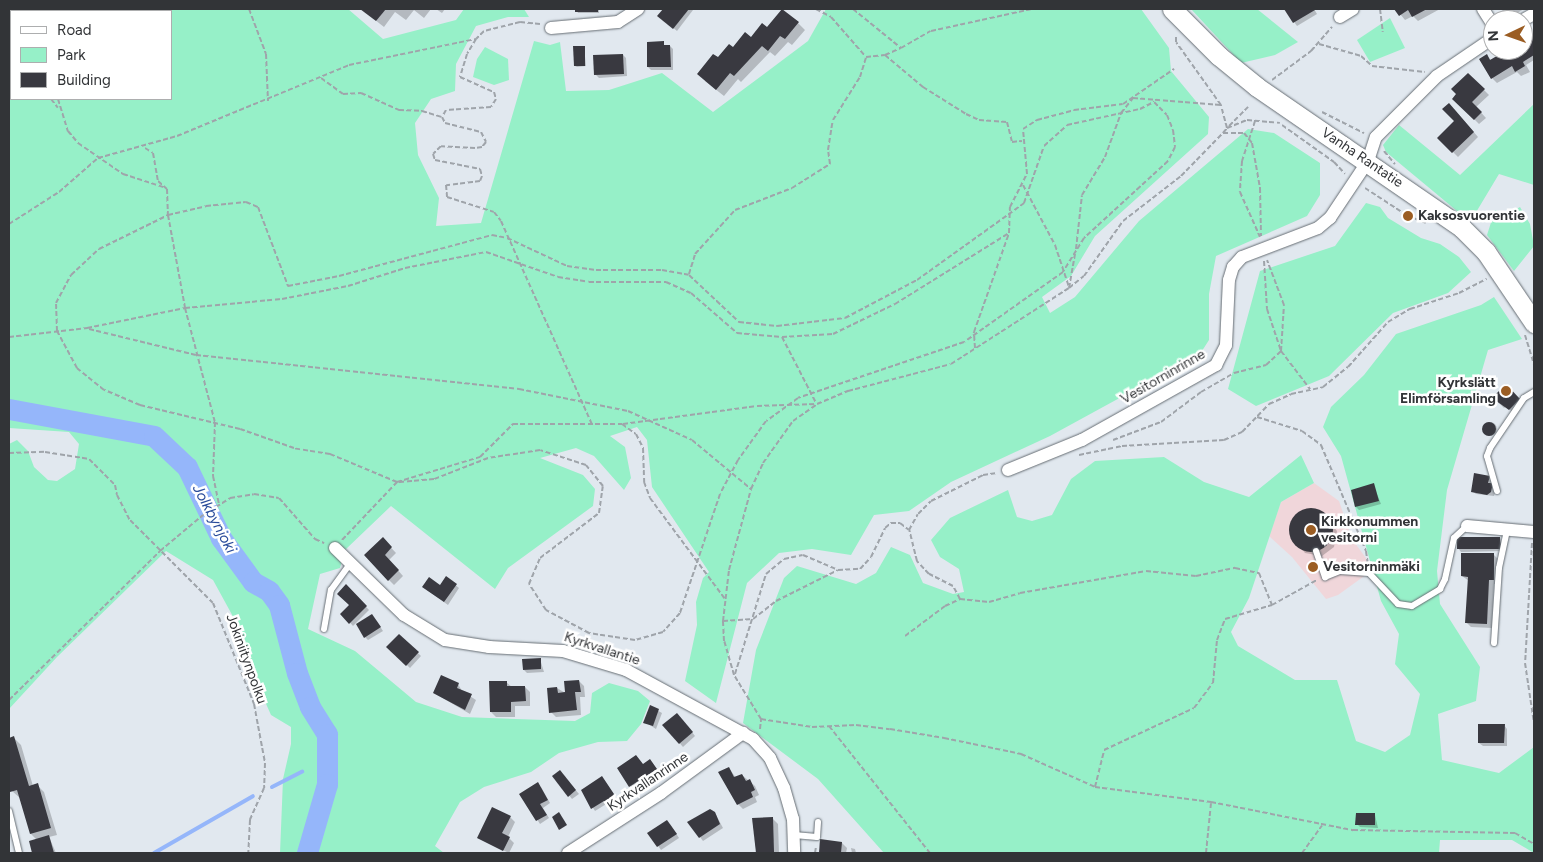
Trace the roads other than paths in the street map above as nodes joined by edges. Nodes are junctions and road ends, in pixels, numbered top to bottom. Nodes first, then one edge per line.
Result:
1 (638, 9) edge
2 (1172, 9) edge
3 (1353, 9) edge
4 (1340, 16) road end
5 (551, 28) road end
6 (1483, 45) edge
7 (1368, 161) junction
8 (1534, 323) edge
9 (1534, 392) edge
10 (1008, 470) road end
11 (1497, 491) dead end
12 (1467, 526) joint
13 (1507, 529) junction
14 (1534, 532) edge
15 (335, 548) road end
16 (1316, 552) dead end
17 (351, 562) junction
18 (324, 629) dead end
19 (1494, 643) dead end
20 (743, 734) junction
21 (9, 811) edge
22 (818, 822) dead end
23 (794, 836) junction
24 (19, 853) edge
25 (568, 853) edge
26 (794, 853) edge

1 - 5 street
2 - 7 main road, Vanha Rantatie
3 - 4 street
6 - 7 street
7 - 8 main road, Vanha Rantatie
7 - 10 street, Vesitorninrinne
9 - 11 lane
12 - 13 street
12 - 16 lane
13 - 14 street
13 - 19 lane
15 - 17 street, Kyrkvallantie
17 - 18 lane
17 - 20 street, Kyrkvallantie
20 - 23 street, Kyrkvallantie
20 - 25 street, Kyrkvallanrinne
21 - 24 lane
22 - 23 lane
23 - 26 street, Kyrkvallantie

